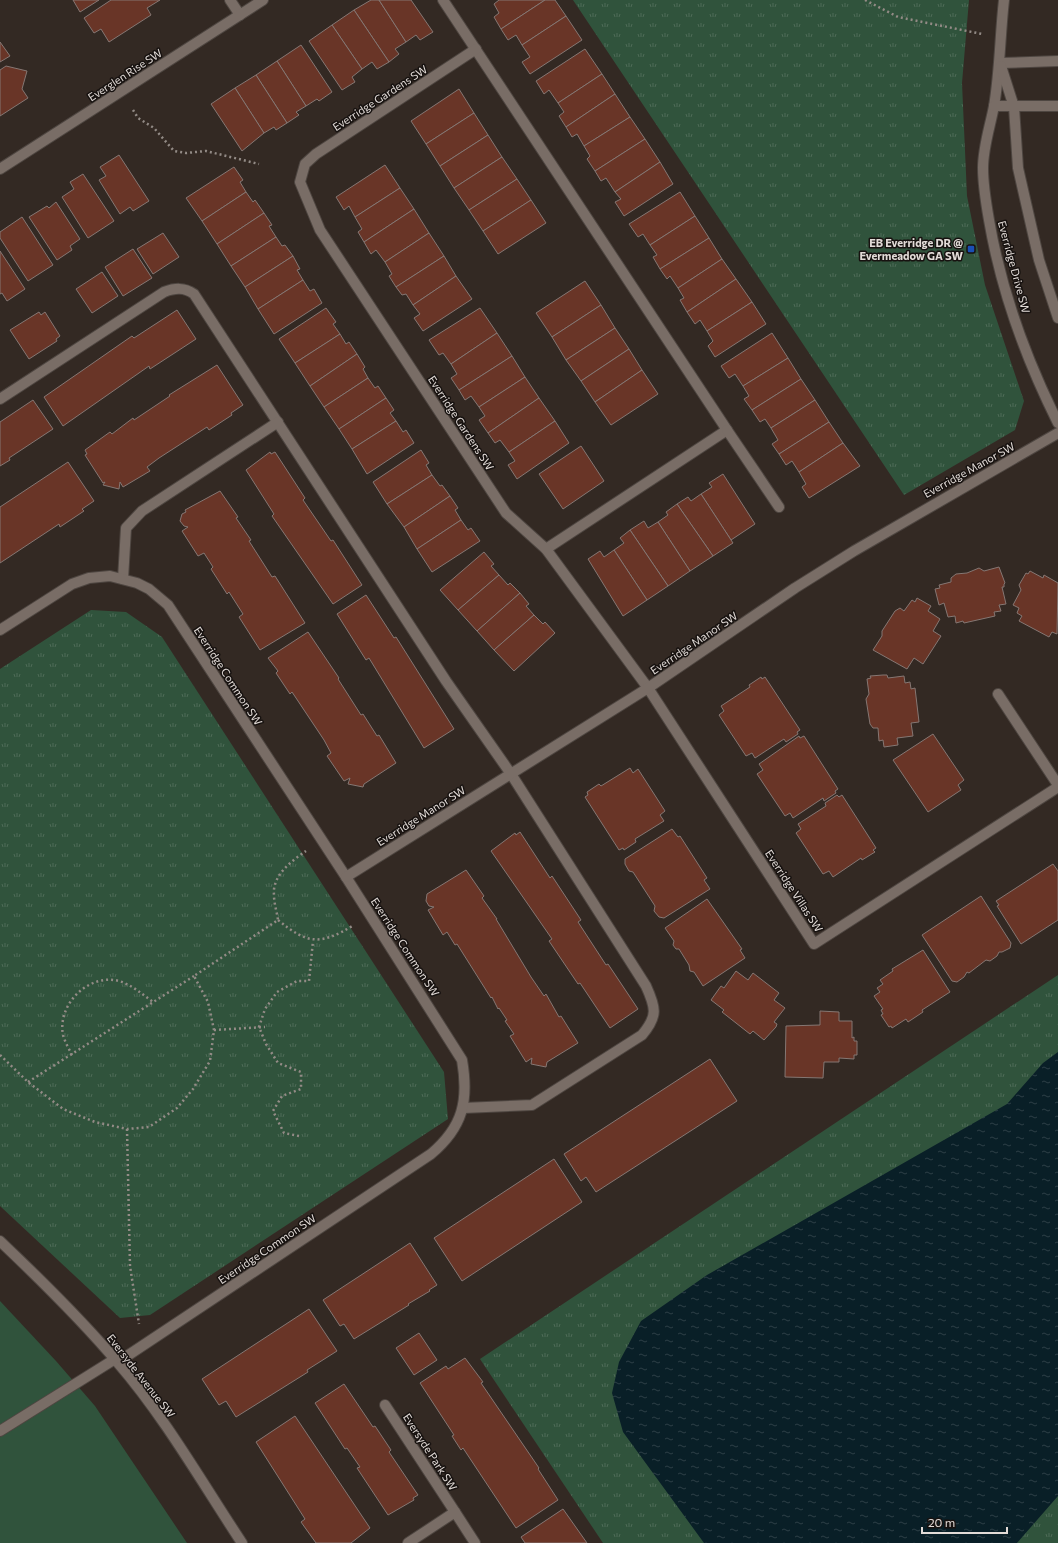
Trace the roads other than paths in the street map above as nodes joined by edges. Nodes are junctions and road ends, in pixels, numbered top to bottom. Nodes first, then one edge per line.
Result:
1 (230, 0) edge
2 (263, 0) edge
3 (443, 0) edge
4 (1004, 0) edge
5 (240, 15) junction
6 (476, 49) junction
7 (1058, 61) edge
8 (1000, 62) junction
9 (994, 106) junction
10 (1058, 106) edge
11 (1014, 107) junction
12 (0, 169) edge
13 (1058, 318) edge
14 (0, 399) edge
15 (278, 422) junction
16 (1058, 423) edge
17 (727, 430) junction
18 (1058, 433) edge
19 (779, 507) dead end
20 (546, 549) junction
21 (123, 579) junction
22 (0, 630) edge
23 (648, 688) junction
24 (998, 694) dead end
25 (511, 774) junction
26 (1058, 786) edge
27 (346, 877) junction
28 (463, 1108) junction
29 (0, 1240) edge
30 (116, 1360) junction
31 (385, 1405) dead end
32 (0, 1431) edge
33 (455, 1512) junction
34 (242, 1543) edge
35 (408, 1543) edge
36 (475, 1543) edge

1 - 5 street
2 - 5 street, Everglen Rise SW
3 - 6 street
4 - 8 street, Everridge Drive SW
5 - 12 street, Everglen Rise SW
6 - 17 street
6 - 20 street, Everridge Gardens SW
7 - 8 street
8 - 9 street, Everridge Drive SW
8 - 11 street, Everridge Drive SW
9 - 11 street
9 - 16 street, Everridge Drive SW
10 - 11 street
11 - 13 street, Everridge Drive SW
14 - 15 street
15 - 21 street
15 - 25 street
17 - 19 street
17 - 20 street
18 - 23 street, Everridge Manor SW
20 - 23 street, Everridge Gardens SW
21 - 22 street, Everridge Common SW
21 - 27 street, Everridge Common SW
23 - 25 street, Everridge Manor SW
23 - 26 street, Everridge Villas SW
24 - 26 street, Everridge Villas SW
25 - 27 street, Everridge Manor SW
25 - 28 street
27 - 28 street, Everridge Common SW
28 - 30 street, Everridge Common SW
29 - 30 street, Eversyde Avenue SW
30 - 32 street, Everridge Common SW
30 - 34 street, Eversyde Avenue SW
31 - 33 street, Eversyde Park SW
33 - 35 street
33 - 36 street, Eversyde Park SW

